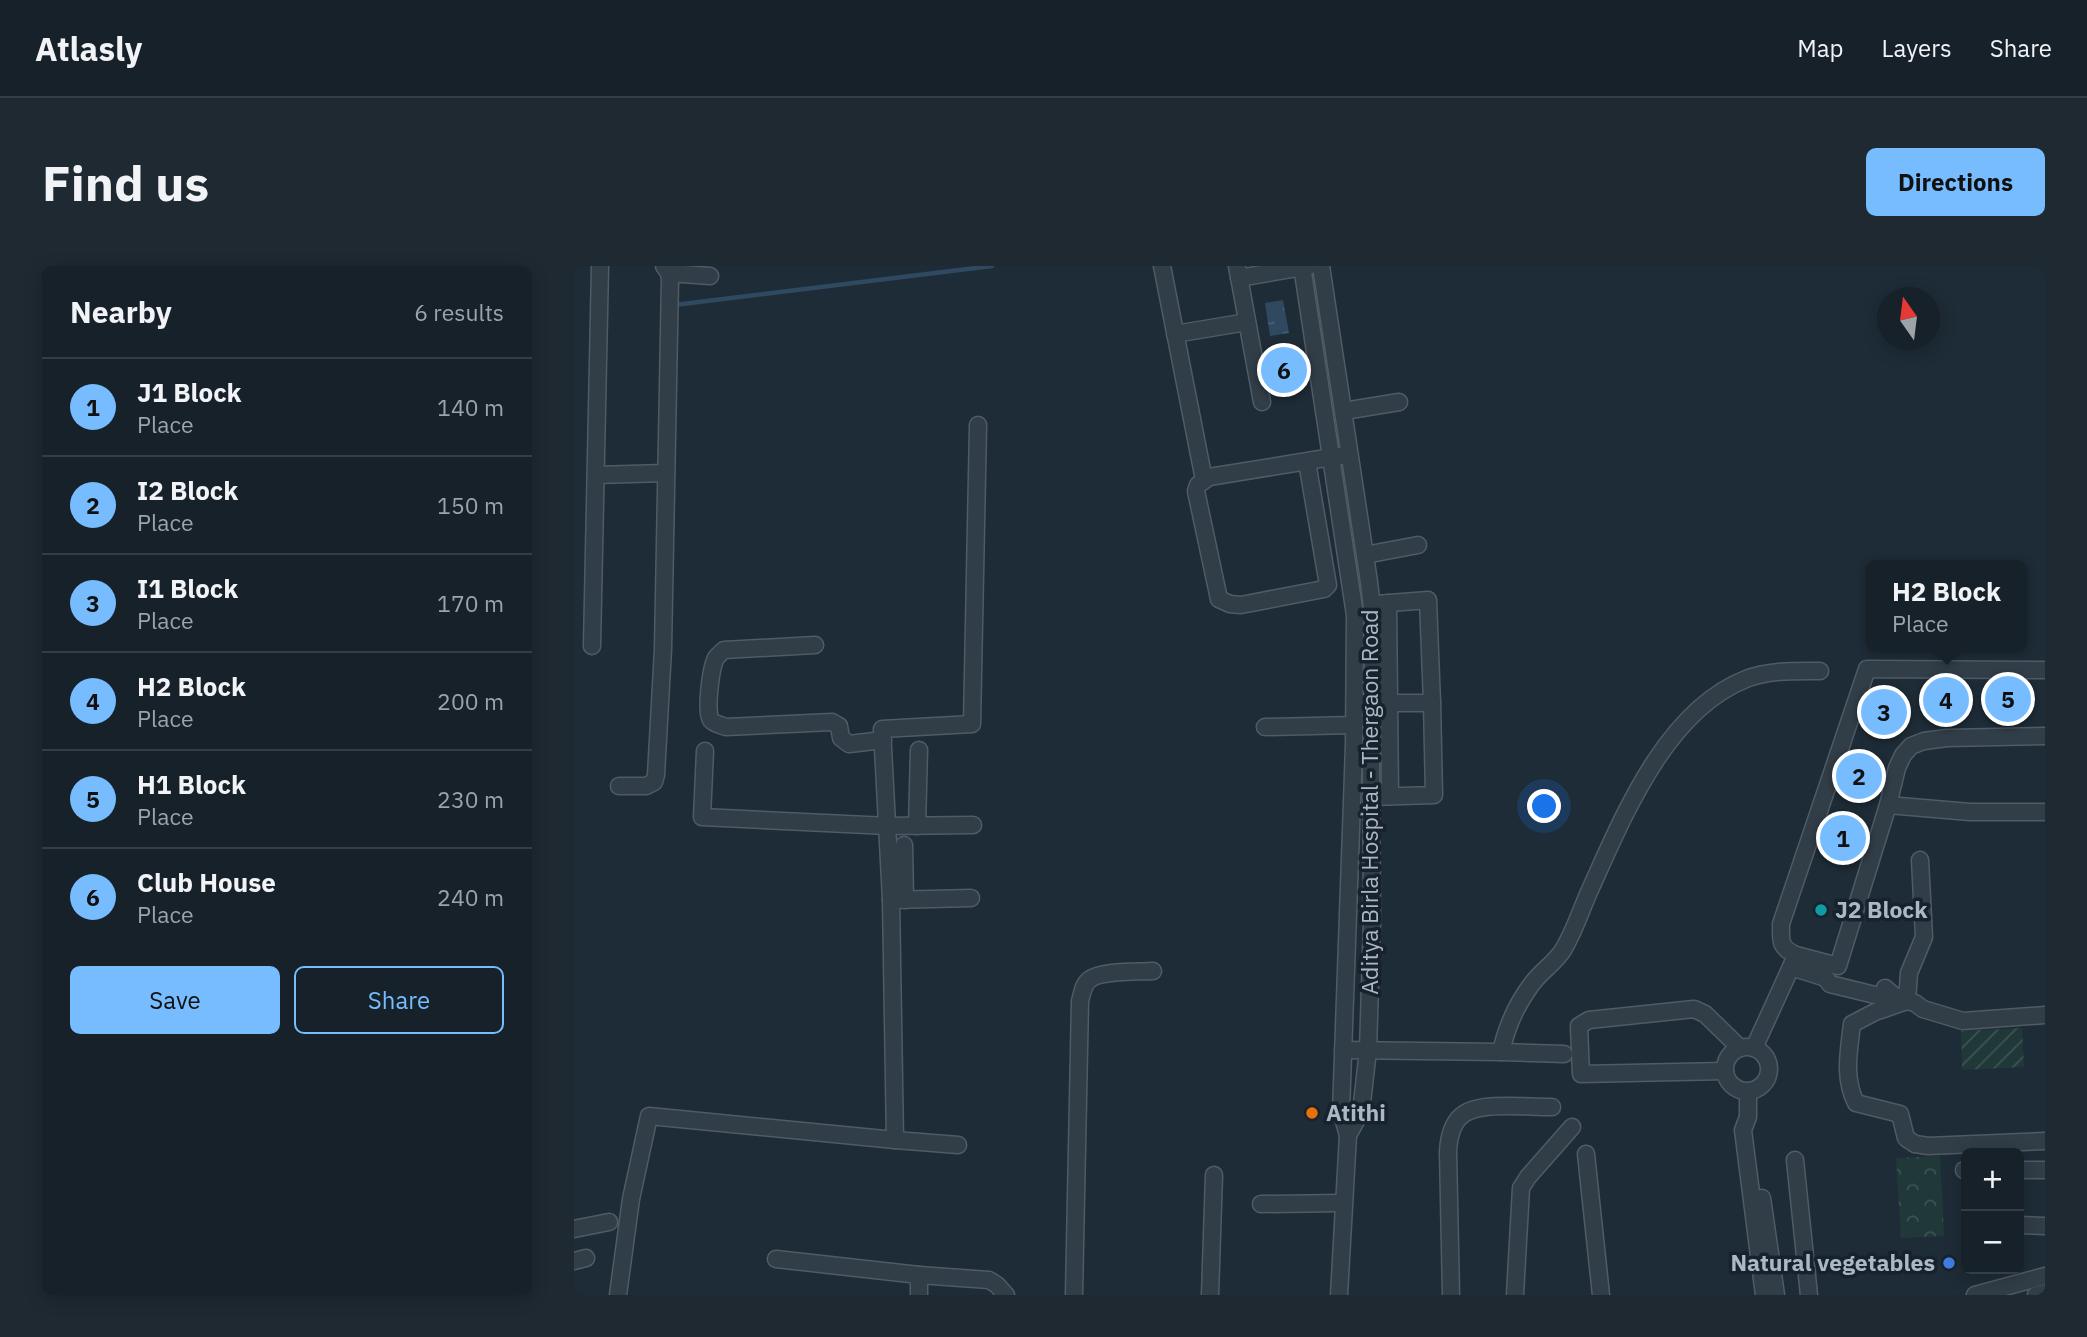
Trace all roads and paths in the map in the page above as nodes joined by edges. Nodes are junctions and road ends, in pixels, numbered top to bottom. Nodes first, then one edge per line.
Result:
1 (600, 266) edge
2 (1162, 266) edge
3 (1302, 266) edge
4 (1309, 266) edge
5 (1321, 266) edge
6 (667, 269) edge
7 (1238, 272) edge
8 (710, 276) dead end
9 (1247, 322) junction
10 (1175, 334) junction
11 (1262, 402) dead end
12 (1399, 402) dead end
13 (1344, 411) junction
14 (978, 425) dead end
15 (1350, 455) junction
16 (1332, 457) junction
17 (1307, 462) junction
18 (666, 473) junction
19 (596, 474) junction
20 (1204, 480) junction
21 (1418, 545) dead end
22 (1365, 555) junction
23 (1388, 603) junction
24 (1371, 604) junction
25 (814, 645) dead end
26 (592, 646) dead end
27 (2045, 670) edge
28 (1820, 671) dead end
29 (1354, 703) junction
30 (1390, 703) junction
31 (1433, 703) junction
32 (1372, 704) junction
33 (1354, 724) junction
34 (1265, 727) dead end
35 (882, 734) junction
36 (2045, 736) edge
37 (919, 750) dead end
38 (705, 751) dead end
39 (620, 786) dead end
40 (1390, 796) junction
41 (1371, 797) junction
42 (1888, 805) junction
43 (2045, 812) edge
44 (973, 825) dead end
45 (888, 826) junction
46 (917, 826) junction
47 (904, 845) dead end
48 (1920, 860) dead end
49 (971, 898) dead end
50 (898, 900) junction
51 (1793, 961) junction
52 (1153, 971) dead end
53 (1900, 998) junction
54 (2045, 1015) edge
55 (1747, 1048) junction
56 (1343, 1049) junction
57 (1368, 1050) junction
58 (1501, 1052) junction
59 (1563, 1054) dead end
60 (1726, 1071) junction
61 (1748, 1091) junction
62 (1552, 1107) dead end
63 (1745, 1123) junction
64 (1572, 1128) dead end
65 (1348, 1135) junction
66 (895, 1140) junction
67 (2045, 1141) edge
68 (958, 1145) dead end
69 (1586, 1154) dead end
70 (1795, 1160) dead end
71 (2024, 1170) edge
72 (2045, 1170) edge
73 (1214, 1175) dead end
74 (1343, 1203) junction
75 (1261, 1204) dead end
76 (609, 1222) dead end
77 (2024, 1225) edge
78 (2045, 1226) edge
79 (574, 1229) edge
80 (776, 1259) dead end
81 (919, 1275) junction
82 (2045, 1276) edge
83 (2045, 1293) edge
84 (618, 1295) edge
85 (919, 1295) edge
86 (1006, 1295) edge
87 (1074, 1295) edge
88 (1210, 1295) edge
89 (1339, 1295) edge
90 (1451, 1295) edge
91 (1515, 1295) edge
92 (1601, 1295) edge
93 (1764, 1295) edge
94 (1776, 1295) edge
95 (1810, 1295) edge
96 (1977, 1295) edge
97 (2036, 1295) edge

1 - 19 street
2 - 10 street
3 - 4 street
3 - 7 street
3 - 16 street
5 - 13 street, Aditya Birla Hospital - Thergaon Road
6 - 8 street
6 - 18 street
7 - 9 street
9 - 10 street
9 - 11 street
10 - 20 street
12 - 13 street
13 - 15 street, Aditya Birla Hospital - Thergaon Road
14 - 35 street
15 - 16 street
15 - 22 street, Aditya Birla Hospital - Thergaon Road
16 - 17 street
16 - 29 street
17 - 20 street
17 - 20 street
18 - 19 street
18 - 39 street
19 - 26 street
21 - 22 street
22 - 24 street, Aditya Birla Hospital - Thergaon Road
23 - 24 street
23 - 30 street
23 - 31 street
24 - 32 street, Aditya Birla Hospital - Thergaon Road
25 - 35 street
27 - 51 street
28 - 58 street
29 - 32 street
29 - 33 street
30 - 31 street
30 - 32 street
30 - 40 street
31 - 40 street
32 - 41 street, Aditya Birla Hospital - Thergaon Road
33 - 34 street
33 - 56 street
35 - 45 street
36 - 42 street
37 - 46 street
38 - 45 street
40 - 41 street
41 - 57 street, Aditya Birla Hospital - Thergaon Road
42 - 43 street
42 - 51 street
44 - 46 street
45 - 46 street
45 - 50 street
47 - 50 street
48 - 53 street
49 - 50 street
50 - 66 street
51 - 53 street
51 - 55 street
52 - 87 street
53 - 54 street
53 - 67 street
55 - 60 street
55 - 60 street
55 - 61 street
56 - 57 street
56 - 65 street
57 - 58 street
57 - 65 street, Aditya Birla Hospital - Thergaon Road
58 - 59 street
60 - 61 street
61 - 63 street
62 - 90 street
63 - 93 street
63 - 94 street
64 - 91 street
65 - 74 street, Aditya Birla Hospital - Thergaon Road
66 - 68 street
66 - 84 street
69 - 92 street
70 - 95 street
71 - 72 street
73 - 88 street
74 - 75 street
74 - 89 street, Aditya Birla Hospital - Thergaon Road
76 - 79 street
77 - 78 street
80 - 81 street
81 - 85 street
81 - 86 street
82 - 96 street
83 - 97 street

